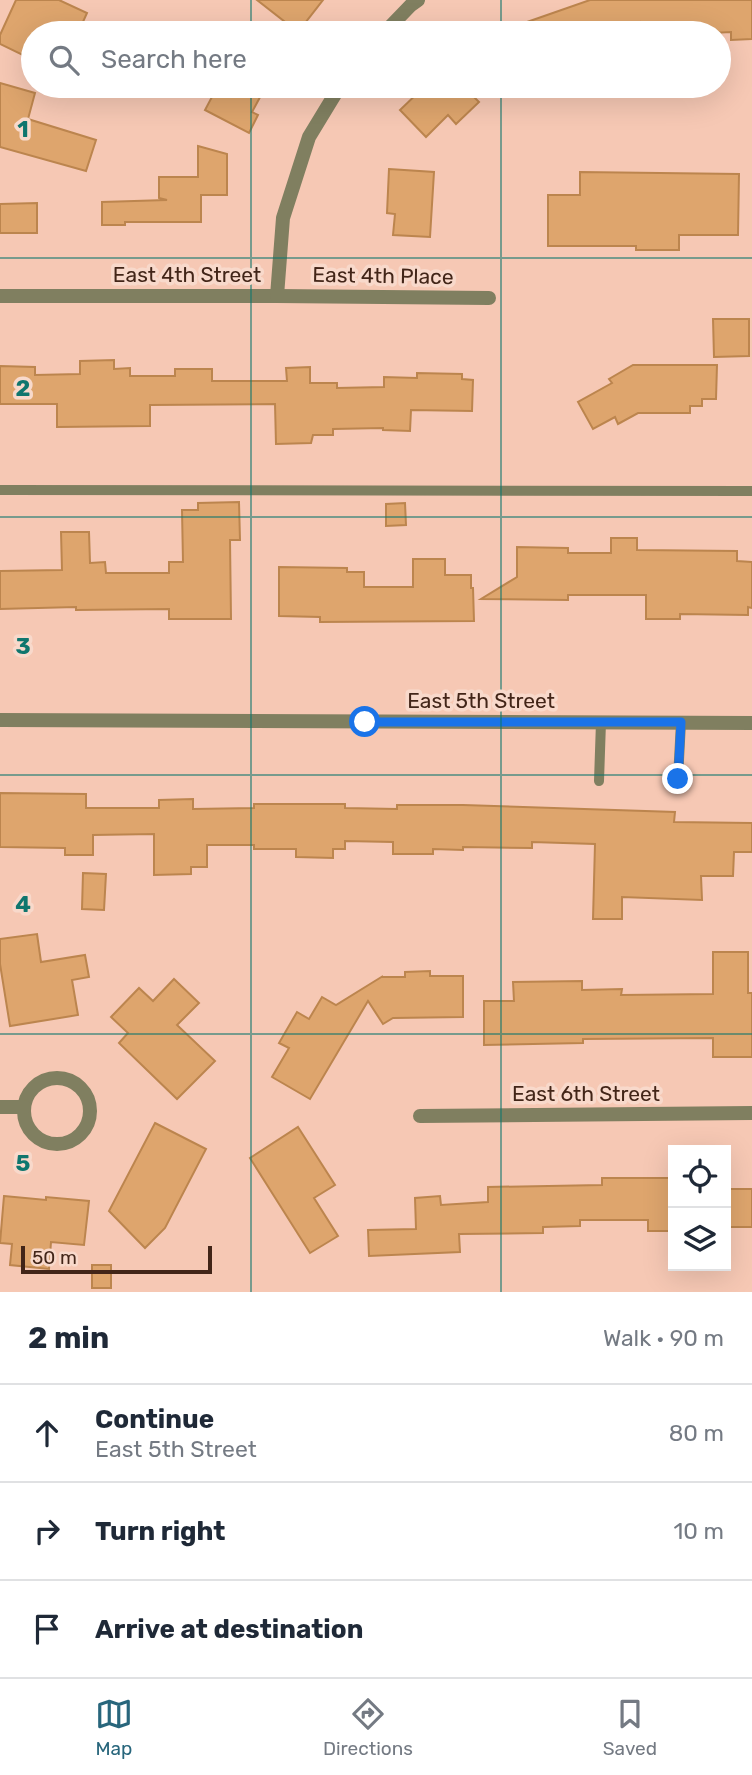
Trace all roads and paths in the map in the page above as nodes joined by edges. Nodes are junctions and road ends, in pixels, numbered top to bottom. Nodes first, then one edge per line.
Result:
1 (418, 0) edge
2 (396, 21) edge
3 (333, 98) edge
4 (0, 296) edge
5 (277, 296) junction
6 (489, 299) dead end
7 (0, 490) edge
8 (752, 491) edge
9 (0, 720) edge
10 (601, 722) junction
11 (681, 722) junction
12 (752, 723) edge
13 (678, 779) dead end
14 (599, 781) dead end
15 (0, 1107) edge
16 (24, 1107) junction
17 (752, 1114) edge
18 (420, 1116) dead end

1 - 2 street
3 - 5 street, East 4th Street
4 - 5 street, East 4th Street
5 - 6 street, East 4th Place
7 - 8 lane
9 - 10 street, East 5th Street
10 - 11 street, East 5th Street
10 - 14 lane
11 - 12 street, East 5th Street
11 - 13 lane
15 - 16 street
16 - 16 street
17 - 18 street, East 6th Street

